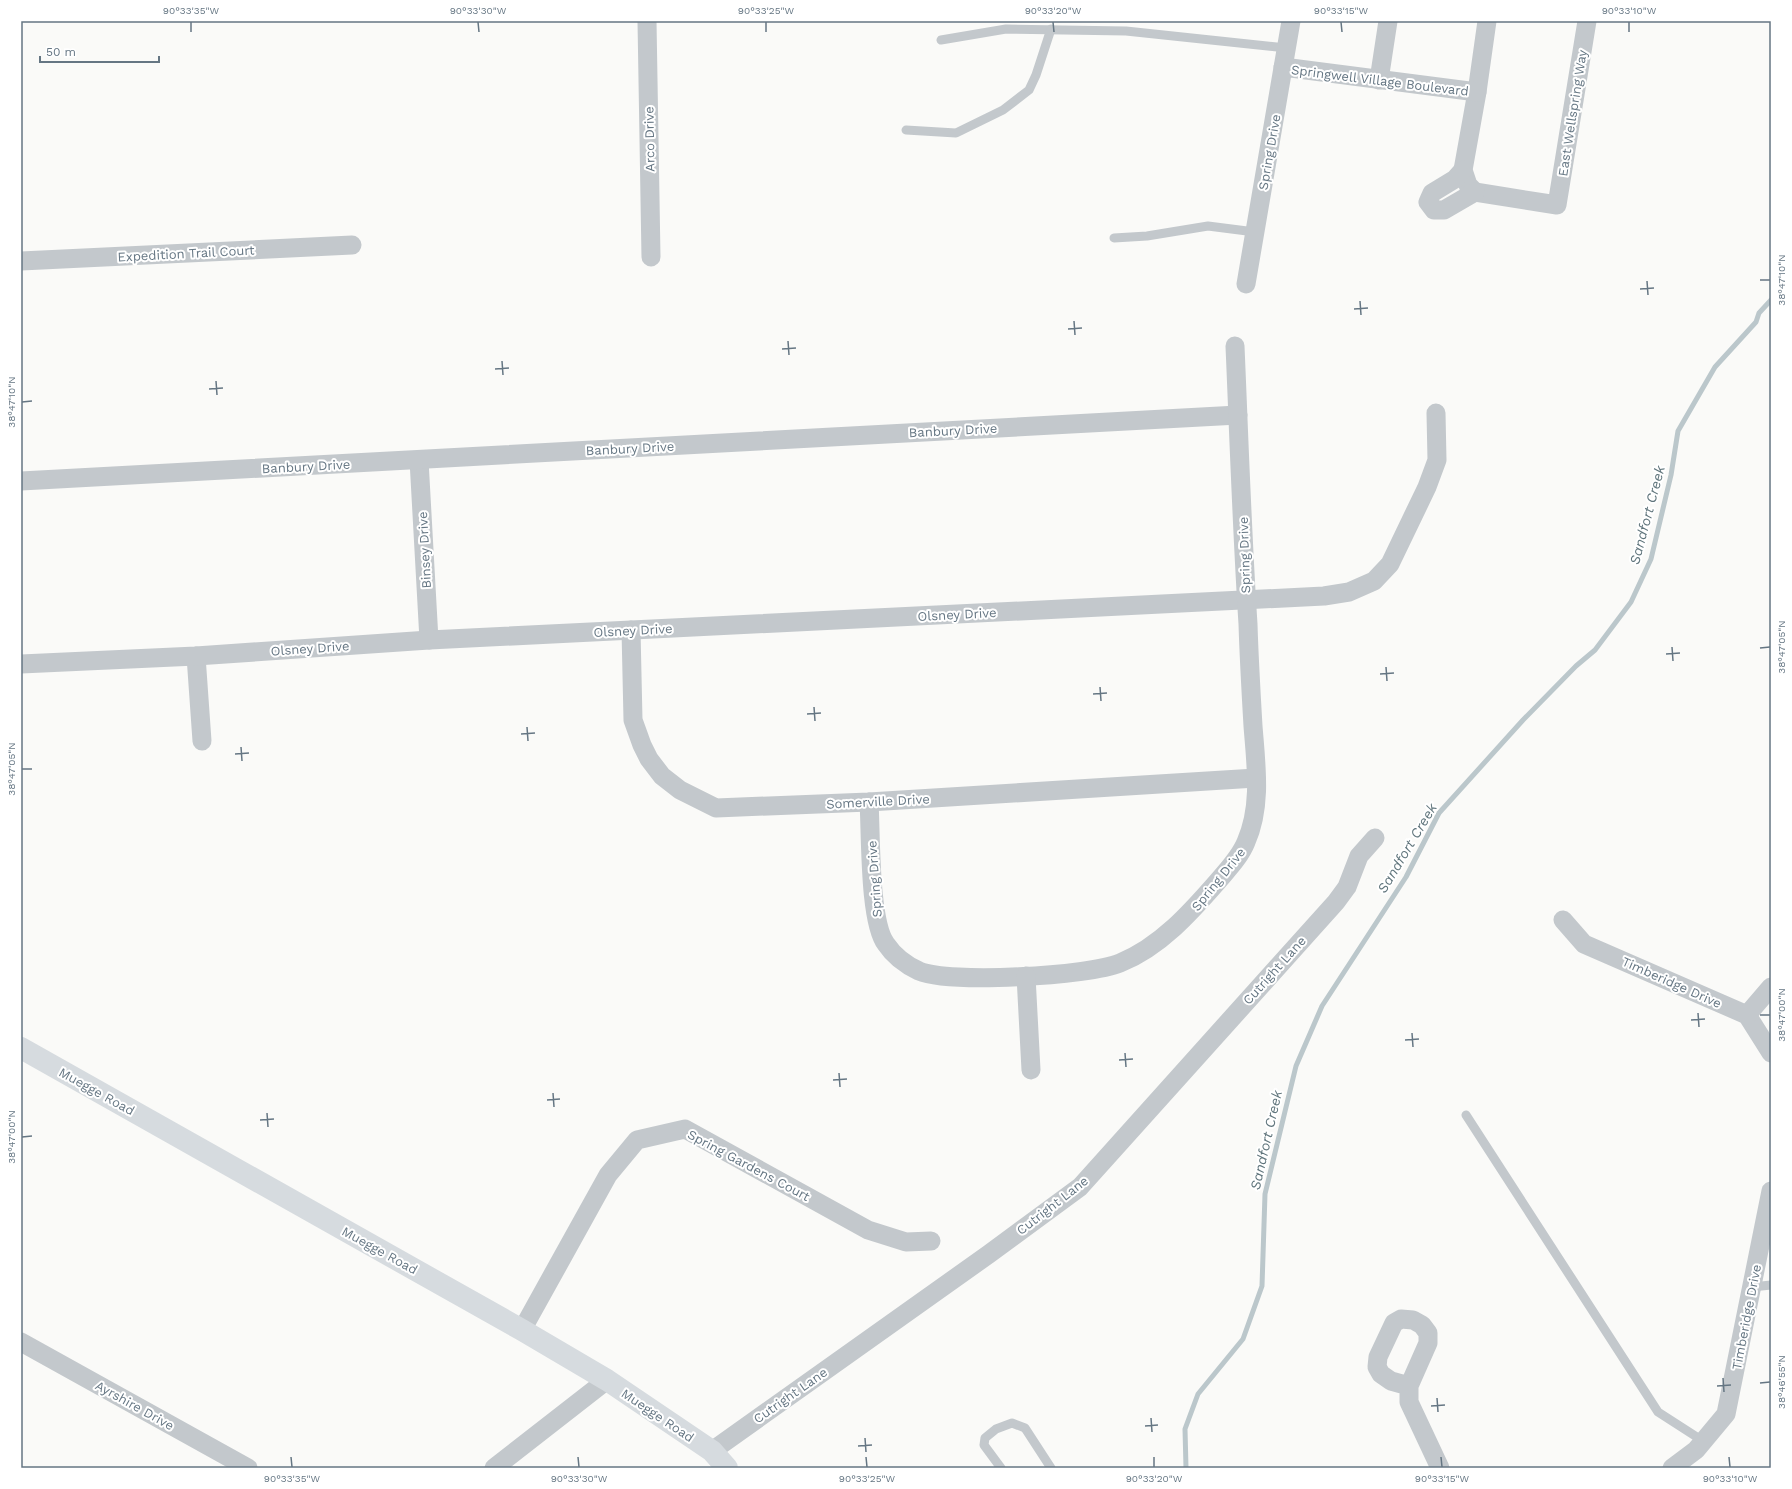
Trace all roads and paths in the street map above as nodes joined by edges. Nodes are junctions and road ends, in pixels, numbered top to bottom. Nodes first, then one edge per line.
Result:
1 (647, 21) edge
2 (1291, 21) edge
3 (1388, 21) edge
4 (1487, 21) edge
5 (1587, 21) edge
6 (1051, 29) junction
7 (941, 40) dead end
8 (1286, 48) junction
9 (1283, 67) junction
10 (1379, 80) junction
11 (1477, 92) junction
12 (906, 130) dead end
13 (1463, 170) junction
14 (1475, 192) junction
15 (1255, 232) junction
16 (1114, 238) dead end
17 (352, 246) dead end
18 (651, 257) dead end
19 (21, 261) edge
20 (1246, 284) dead end
21 (1235, 346) dead end
22 (1436, 413) dead end
23 (1238, 415) junction
24 (418, 460) junction
25 (21, 481) edge
26 (1246, 600) junction
27 (631, 630) junction
28 (429, 640) junction
29 (196, 656) junction
30 (21, 664) edge
31 (202, 741) dead end
32 (1256, 778) junction
33 (869, 802) junction
34 (1375, 838) dead end
35 (1563, 920) dead end
36 (1026, 976) junction
37 (1771, 987) edge
38 (1747, 1015) junction
39 (21, 1048) edge
40 (1771, 1053) edge
41 (1031, 1070) dead end
42 (1466, 1115) dead end
43 (1771, 1191) edge
44 (931, 1241) dead end
45 (1771, 1285) edge
46 (1752, 1286) junction
47 (522, 1330) junction
48 (21, 1342) edge
49 (607, 1380) junction
50 (1409, 1386) dead end
51 (1703, 1441) junction
52 (712, 1451) junction
53 (248, 1468) edge
54 (494, 1468) edge
55 (727, 1468) edge
56 (1001, 1468) edge
57 (1051, 1468) edge
58 (1440, 1468) edge
59 (1672, 1468) edge

1 - 18 street, Arco Drive
2 - 8 street, Spring Drive
3 - 10 street
4 - 11 street
5 - 14 street, East Wellspring Way
6 - 7 lane
6 - 8 lane
6 - 12 lane
8 - 9 street, Spring Drive
9 - 10 street, Springwell Village Boulevard
9 - 15 street, Spring Drive
10 - 11 street, Springwell Village Boulevard
11 - 13 street
13 - 14 street
13 - 14 street
15 - 16 lane
15 - 20 street, Spring Drive
17 - 19 street, Expedition Trail Court
21 - 23 street, Spring Drive
22 - 26 street, Olsney Drive
23 - 24 street, Banbury Drive
23 - 26 street, Spring Drive
24 - 25 street, Banbury Drive
24 - 28 street, Binsey Drive
26 - 27 street, Olsney Drive
26 - 32 street, Spring Drive
27 - 28 street, Olsney Drive
27 - 33 street, Somerville Drive
28 - 29 street, Olsney Drive
29 - 30 street, Olsney Drive
29 - 31 street
32 - 33 street, Somerville Drive
32 - 36 street, Spring Drive
33 - 36 street, Spring Drive
34 - 52 street, Cutright Lane
35 - 38 street, Timberidge Drive
36 - 41 street
37 - 38 street
38 - 40 street
39 - 47 main road, Muegge Road
42 - 51 lane
43 - 46 street, Timberidge Drive
44 - 47 street, Spring Gardens Court
45 - 46 lane
46 - 51 street, Timberidge Drive
47 - 49 main road, Muegge Road
48 - 53 street, Ayrshire Drive
49 - 52 main road, Muegge Road
49 - 54 street
50 - 58 street
51 - 59 street, Timberidge Drive
52 - 55 main road, Muegge Road
56 - 57 lane

